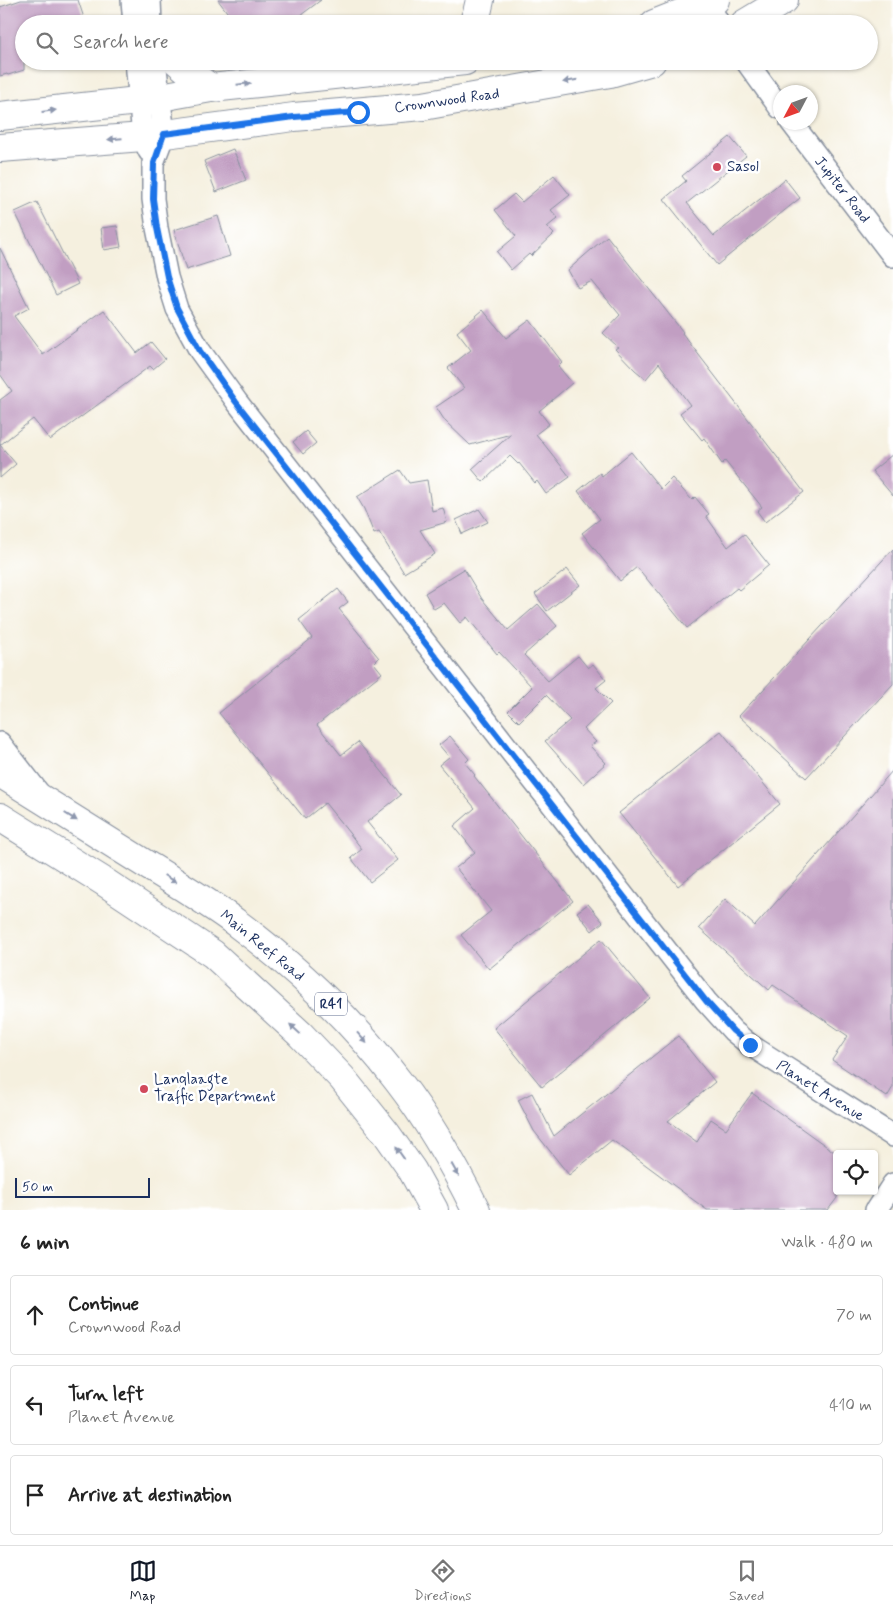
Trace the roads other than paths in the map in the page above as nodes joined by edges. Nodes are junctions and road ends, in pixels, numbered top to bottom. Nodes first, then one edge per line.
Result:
1 (132, 0) edge
2 (150, 0) edge
3 (480, 0) edge
4 (784, 0) edge
5 (714, 9) edge
6 (133, 15) edge
7 (151, 15) edge
8 (477, 15) edge
9 (690, 15) edge
10 (759, 15) edge
11 (139, 70) edge
12 (154, 70) edge
13 (187, 70) edge
14 (374, 70) edge
15 (620, 70) edge
16 (753, 70) edge
17 (211, 88) junction
18 (773, 98) edge
19 (149, 99) junction
20 (0, 116) edge
21 (797, 130) edge
22 (154, 136) junction
23 (0, 148) edge
24 (893, 256) edge
25 (0, 743) edge
26 (0, 772) edge
27 (44, 801) junction
28 (0, 816) edge
29 (893, 1136) edge
30 (893, 1184) edge
31 (434, 1210) edge
32 (476, 1210) edge
33 (876, 1210) edge

1 - 6 street
2 - 7 street
3 - 8 main road
4 - 10 main road
5 - 9 main road
11 - 19 street
12 - 19 street
13 - 17 main road
17 -> 14 main road
15 -> 22 main road, Crownwood Road
16 - 18 street
17 - 19 main road
20 -> 19 main road
19 - 22 street, Planet Avenue
21 - 24 street, Jupiter Road
22 -> 23 main road, Crownwood Road
22 - 29 street, Planet Avenue
25 - 27 street
26 - 27 main road, Main Reef Road / R41
27 -> 32 main road, Main Reef Road / R41
31 -> 28 main road
30 - 33 street

